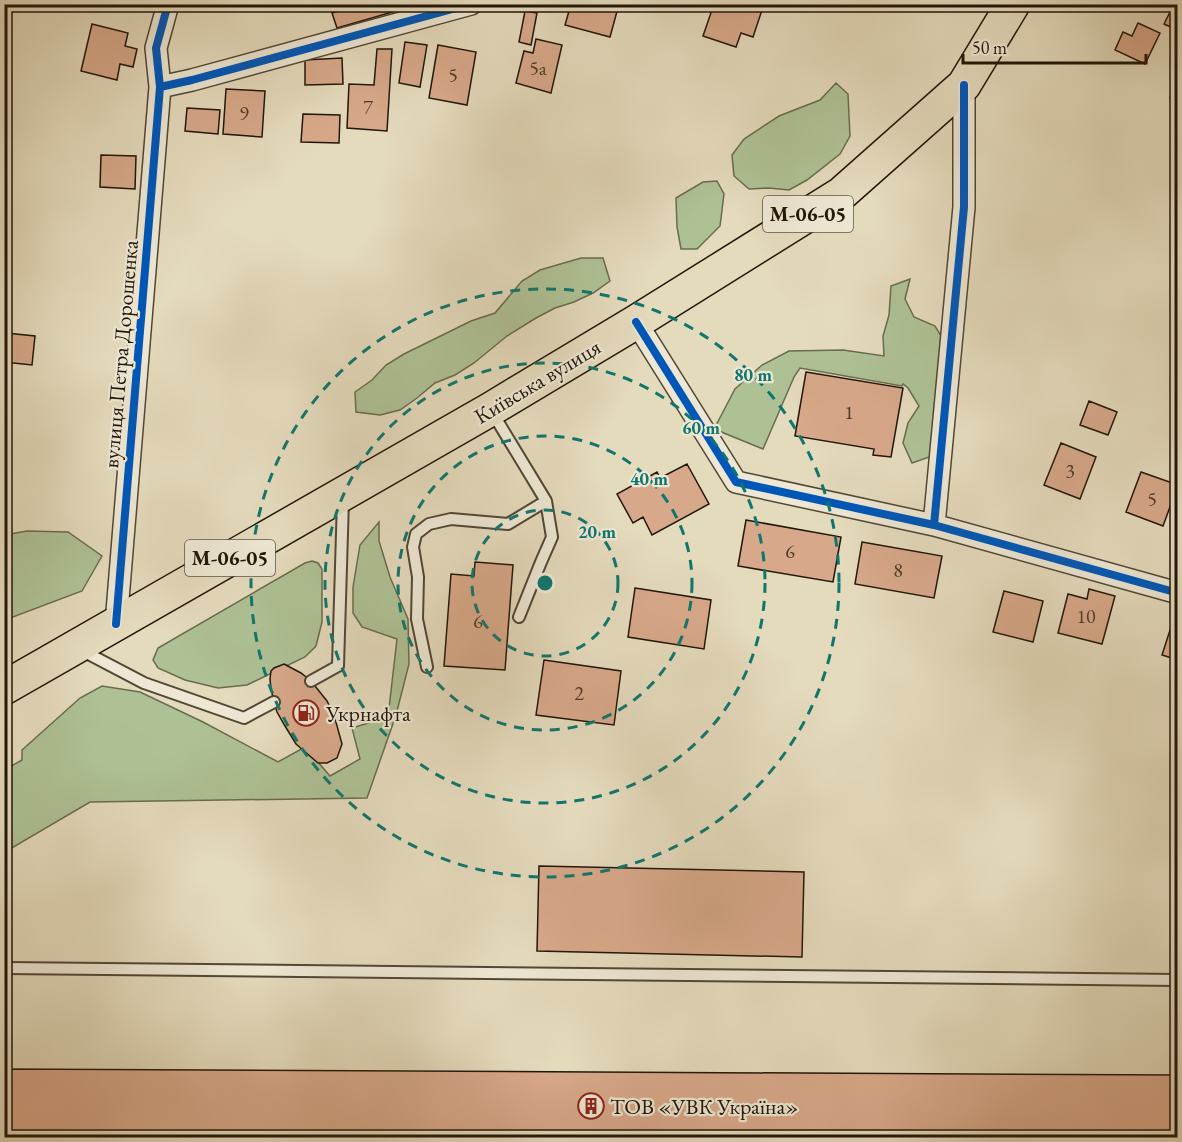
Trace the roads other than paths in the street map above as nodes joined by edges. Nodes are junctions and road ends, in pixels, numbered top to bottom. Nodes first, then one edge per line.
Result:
1 (168, 4) edge
2 (471, 4) edge
3 (1013, 4) edge
4 (964, 85) junction
5 (160, 87) junction
6 (636, 322) junction
7 (491, 409) junction
8 (343, 492) junction
9 (546, 501) junction
10 (934, 525) junction
11 (1178, 593) edge
12 (519, 617) dead end
13 (116, 624) junction
14 (76, 647) junction
15 (427, 667) dead end
16 (311, 681) dead end
17 (4, 688) edge
18 (273, 702) dead end
19 (4, 968) edge
20 (1178, 980) edge

1 - 5 street, вулиця Петра Дорошенка
2 - 5 street
3 - 4 highway, Київська вулиця / М-06-05
4 - 6 highway, Київська вулиця / М-06-05
4 - 10 street
5 - 13 street, вулиця Петра Дорошенка
6 - 7 highway, Київська вулиця / М-06-05
6 - 10 street
7 - 8 highway, Київська вулиця / М-06-05
7 - 9 lane
8 - 13 highway, Київська вулиця / М-06-05
8 - 16 lane
9 - 12 lane
9 - 15 lane
10 - 11 street
13 - 14 highway, Київська вулиця / М-06-05
14 - 17 highway, Київська вулиця / М-06-05
14 - 18 lane
19 - 20 lane

